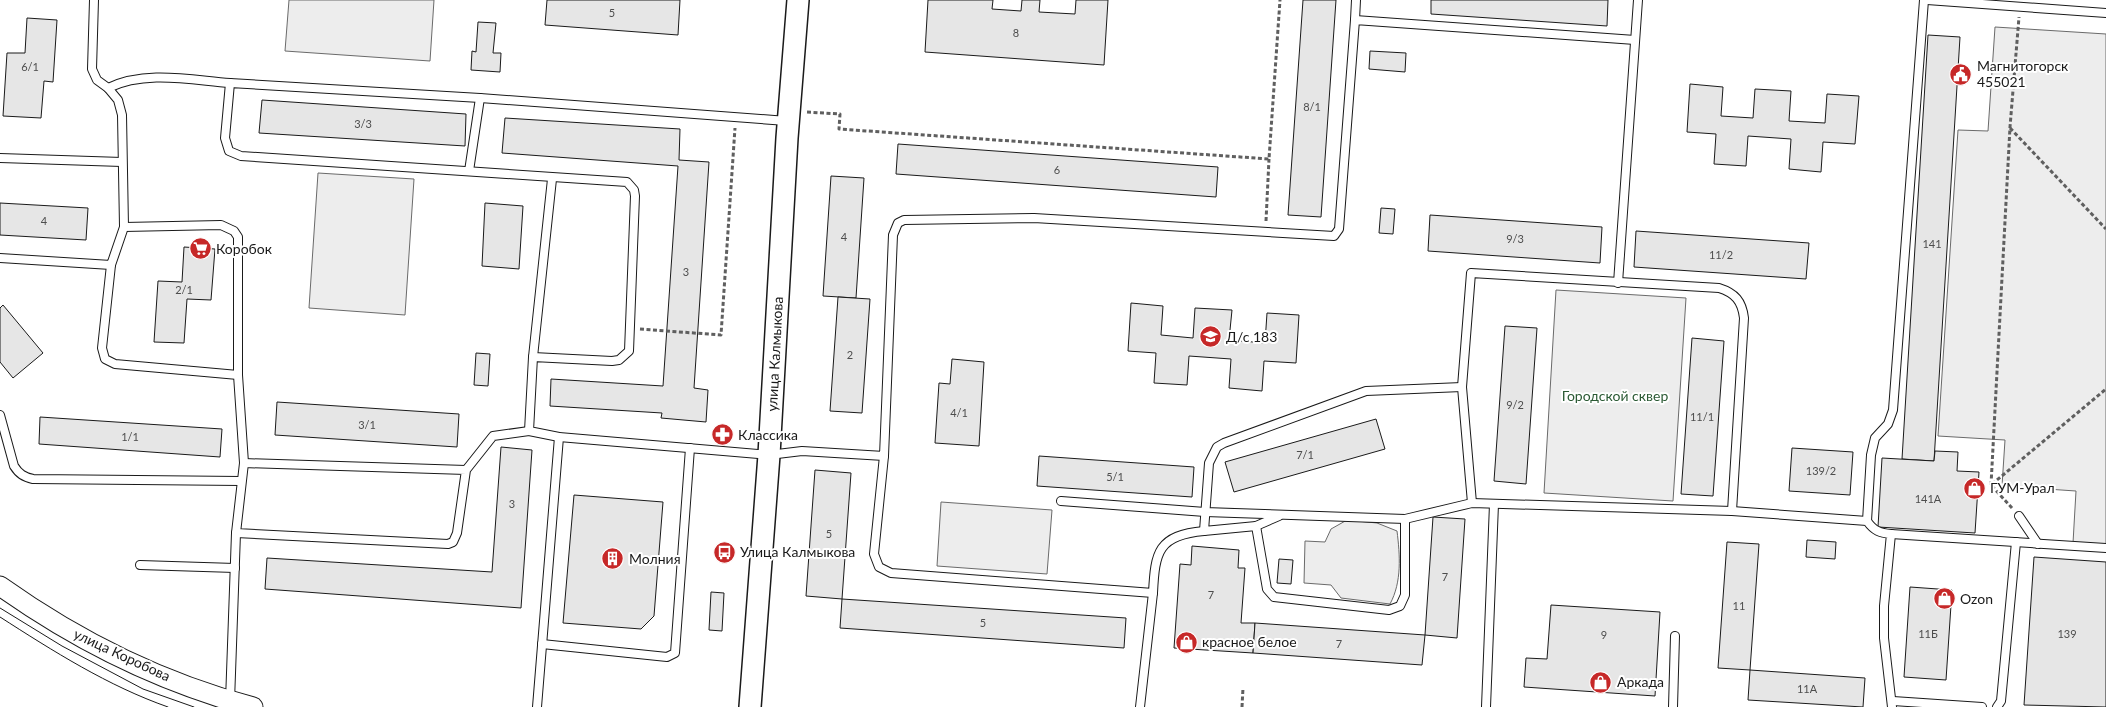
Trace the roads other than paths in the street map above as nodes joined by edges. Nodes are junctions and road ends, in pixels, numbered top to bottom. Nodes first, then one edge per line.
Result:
1 (94, 0) edge
2 (798, 0) edge
3 (1356, 0) edge
4 (1638, 0) edge
5 (1926, 0) edge
6 (1990, 2) edge
7 (2106, 12) edge
8 (1355, 20) junction
9 (1635, 40) junction
10 (230, 83) junction
11 (108, 88) junction
12 (480, 98) junction
13 (790, 116) junction
14 (0, 158) edge
15 (122, 162) junction
16 (469, 171) junction
17 (552, 178) junction
18 (124, 227) junction
19 (0, 258) edge
20 (111, 265) junction
21 (1618, 283) junction
22 (533, 357) junction
23 (238, 375) junction
24 (1462, 387) junction
25 (0, 415) edge
26 (529, 431) junction
27 (559, 437) junction
28 (690, 448) junction
29 (769, 455) junction
30 (884, 456) junction
31 (244, 463) junction
32 (466, 470) junction
33 (241, 481) junction
34 (1061, 502) dead end
35 (1472, 503) junction
36 (1494, 504) junction
37 (1732, 511) junction
38 (1204, 512) junction
39 (1282, 514) junction
40 (2019, 516) road end
41 (1405, 519) junction
42 (1867, 521) junction
43 (1256, 526) junction
44 (1204, 531) junction
45 (236, 533) junction
46 (1891, 534) junction
47 (2016, 542) junction
48 (2038, 544) junction
49 (2106, 548) edge
50 (140, 565) dead end
51 (235, 568) junction
52 (0, 586) edge
53 (1153, 593) junction
54 (1675, 636) dead end
55 (542, 644) junction
56 (230, 701) junction
57 (1892, 704) edge
58 (253, 707) edge
59 (537, 707) edge
60 (750, 707) edge
61 (1140, 707) edge
62 (1486, 707) edge
63 (1673, 707) edge
64 (1982, 707) edge
65 (1997, 707) edge

1 - 11 lane
2 - 13 main road, улица Калмыкова
3 - 8 lane
4 - 9 lane
5 - 6 lane
5 - 42 lane
6 - 7 lane
8 - 9 lane
8 - 30 lane
9 - 21 lane
10 - 11 lane
10 - 12 lane
10 - 16 lane
11 - 15 lane
12 - 13 lane
12 - 16 lane
13 - 29 main road, улица Калмыкова
14 - 15 lane
15 - 18 lane
16 - 17 lane
17 - 22 lane
17 - 22 lane
18 - 20 lane
18 - 23 lane
19 - 20 lane
20 - 23 lane
21 - 24 lane
21 - 37 lane
22 - 26 lane
23 - 31 lane
24 - 35 lane
24 - 38 lane
25 - 33 lane
26 - 27 lane
26 - 32 lane
27 - 28 lane
27 - 55 lane
28 - 29 lane
28 - 55 lane
29 - 30 lane
29 - 60 main road, улица Калмыкова
30 - 53 lane
31 - 32 lane
31 - 33 lane
32 - 45 lane
33 - 45 lane
34 - 38 lane
35 - 36 lane
35 - 41 lane
36 - 37 lane
36 - 62 lane
37 - 42 lane
38 - 39 lane
38 - 44 lane
39 - 41 lane
39 - 43 lane
40 - 48 lane
41 - 43 lane
42 - 46 lane
43 - 44 lane
44 - 53 lane
45 - 51 lane
46 - 47 lane
46 - 57 lane
47 - 48 lane
47 - 65 lane
48 - 49 lane
50 - 51 lane
51 - 56 lane
52 - 56 street, улица Коробова
53 - 61 lane
54 - 63 lane
55 - 59 lane
56 - 58 street, улица Коробова
57 - 64 lane

